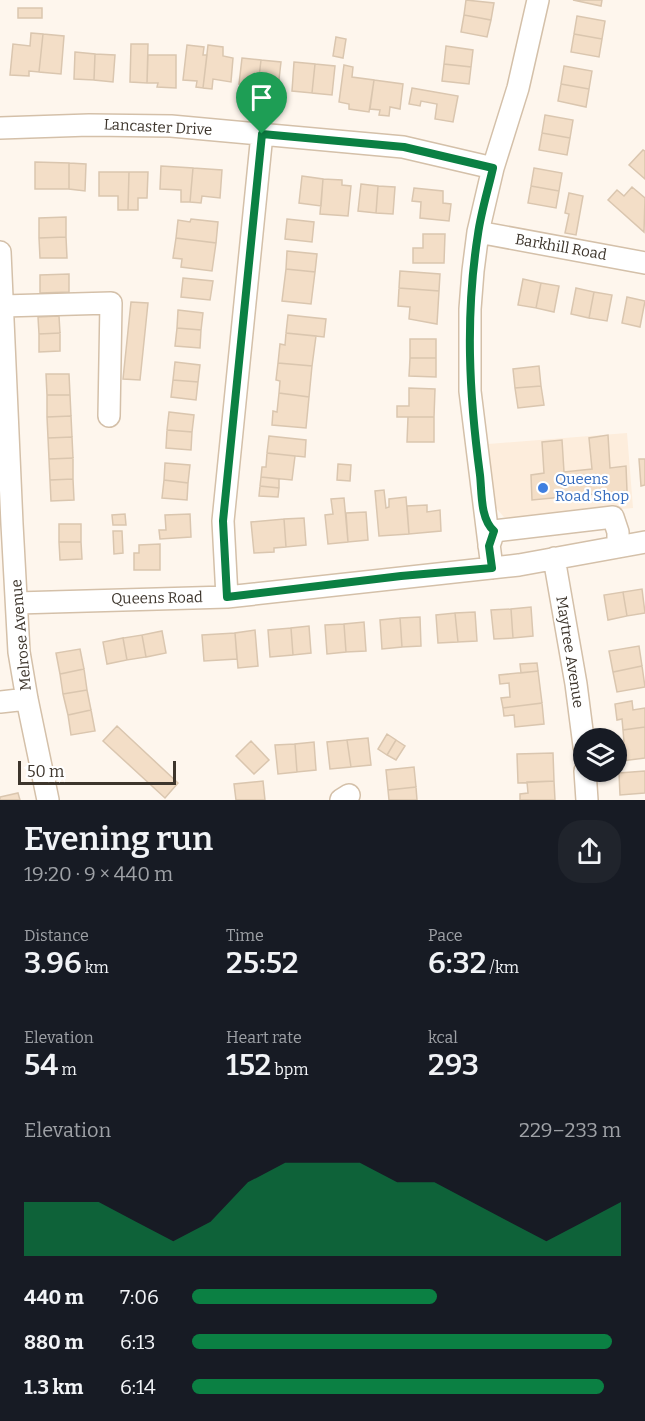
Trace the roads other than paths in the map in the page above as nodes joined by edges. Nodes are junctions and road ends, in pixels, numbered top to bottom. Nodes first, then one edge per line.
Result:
1 (538, 0) edge
2 (0, 128) edge
3 (262, 134) junction
4 (493, 168) junction
5 (478, 232) junction
6 (0, 252) edge
7 (645, 262) edge
8 (3, 306) junction
9 (109, 416) dead end
10 (4, 443) edge
11 (489, 532) junction
12 (645, 542) edge
13 (618, 547) junction
14 (554, 558) junction
15 (492, 568) junction
16 (227, 597) junction
17 (16, 603) junction
18 (27, 699) junction
19 (0, 702) edge
20 (582, 728) edge
21 (586, 782) edge
22 (48, 800) edge
23 (587, 800) edge

1 - 4 street
2 - 3 street, Lancaster Drive
3 - 4 street, Lancaster Drive
3 - 16 street
4 - 5 street
5 - 7 street, Barkhill Road
5 - 11 street
6 - 8 street, Melrose Avenue
8 - 9 street
8 - 10 street, Melrose Avenue
10 - 17 street, Melrose Avenue
11 - 13 street
11 - 15 street
12 - 13 street, Queens Road
13 - 14 street, Queens Road
14 - 15 street, Queens Road
14 - 20 street, Maytree Avenue
15 - 16 street, Queens Road
16 - 17 street, Queens Road
17 - 18 street, Melrose Avenue
18 - 19 street
18 - 22 street, Melrose Avenue
21 - 23 street

